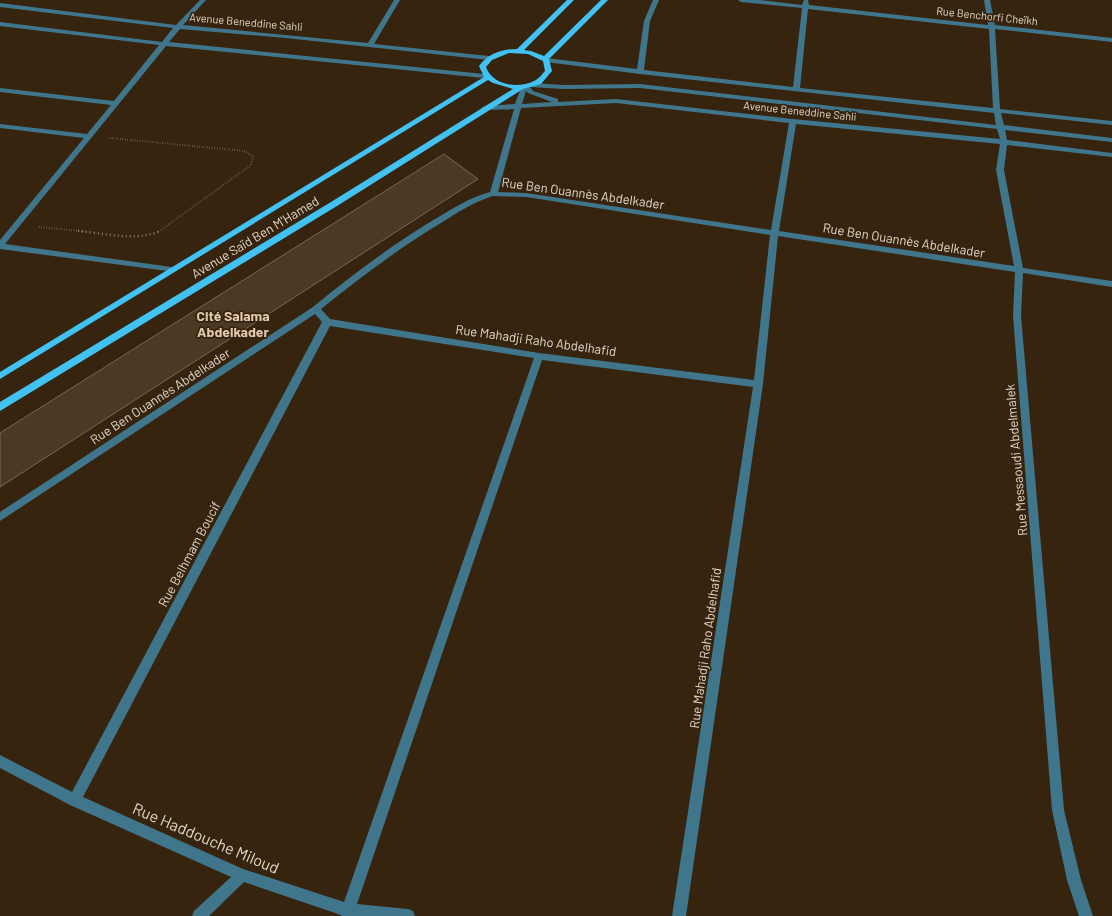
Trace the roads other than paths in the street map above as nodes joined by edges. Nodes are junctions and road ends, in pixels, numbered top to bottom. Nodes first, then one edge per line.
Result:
1 (9, 0) edge
2 (203, 0) edge
3 (397, 0) edge
4 (571, 0) edge
5 (605, 0) edge
6 (656, 0) edge
7 (741, 0) edge
8 (987, 0) edge
9 (806, 3) edge
10 (1, 6) edge
11 (0, 24) edge
12 (992, 26) junction
13 (178, 27) junction
14 (1112, 40) edge
15 (164, 44) junction
16 (370, 45) junction
17 (519, 51) junction
18 (489, 58) junction
19 (545, 60) junction
20 (640, 72) junction
21 (486, 77) junction
22 (526, 86) junction
23 (796, 89) junction
24 (0, 90) edge
25 (115, 103) junction
26 (563, 103) junction
27 (519, 106) junction
28 (485, 108) junction
29 (997, 111) junction
30 (793, 122) junction
31 (1112, 123) edge
32 (0, 126) edge
33 (1001, 128) junction
34 (88, 136) junction
35 (1112, 140) edge
36 (1004, 142) junction
37 (1112, 155) edge
38 (493, 194) junction
39 (774, 234) junction
40 (0, 245) edge
41 (172, 270) junction
42 (1019, 271) junction
43 (1112, 284) edge
44 (316, 309) junction
45 (327, 322) junction
46 (538, 356) junction
47 (0, 376) edge
48 (758, 384) junction
49 (0, 407) edge
50 (0, 517) edge
51 (0, 761) edge
52 (75, 800) junction
53 (242, 875) junction
54 (348, 913) edge
55 (199, 916) edge
56 (408, 916) edge
57 (679, 916) edge
58 (1086, 916) edge

1 - 10 street
2 - 13 street
3 - 16 street
4 - 17 main road
5 - 19 main road
6 - 20 street
7 - 9 street, Rue Benchorfi Cheïkh
8 - 12 street, Rue Messaoudi Abdelmalek
9 - 12 street, Rue Benchorfi Cheïkh
9 - 23 street
10 - 13 street, Avenue Beneddine Sahli
11 - 15 street
12 - 14 street, Rue Benchorfi Cheïkh
12 - 29 street, Rue Messaoudi Abdelmalek
13 - 15 street
13 - 16 street, Avenue Beneddine Sahli
15 - 21 street
15 - 25 street
16 - 18 street, Avenue Beneddine Sahli
17 - 18 main road
17 - 19 main road
18 - 21 main road
19 - 20 street, Avenue Beneddine Sahli
19 - 22 main road, Avenue Saïd Ben M'Hamed
20 - 23 street, Avenue Beneddine Sahli
21 - 22 main road
21 - 41 main road, Avenue Saïd Ben M'Hamed
22 - 26 street
22 - 27 street
22 - 28 main road, Avenue Saïd Ben M'Hamed
22 - 33 street, Avenue Beneddine Sahli
23 - 29 street, Avenue Beneddine Sahli
24 - 25 street
25 - 34 street
26 - 27 street, Avenue Beneddine Sahli
26 - 30 street, Avenue Beneddine Sahli
27 - 28 street, Avenue Beneddine Sahli
27 - 38 street
28 - 49 main road, Avenue Saïd Ben M'Hamed
29 - 31 street, Avenue Beneddine Sahli
29 - 33 street, Rue Messaoudi Abdelmalek
30 - 36 street, Avenue Beneddine Sahli
30 - 39 street, Rue Mahadji Raho Abdelhafid
32 - 34 street
33 - 35 street, Avenue Beneddine Sahli
33 - 36 street, Rue Messaoudi Abdelmalek
34 - 40 street
36 - 37 street, Avenue Beneddine Sahli
36 - 42 street, Rue Messaoudi Abdelmalek
38 - 39 street, Rue Ben Ouannès Abdelkader
38 - 44 street, Rue Ben Ouannès Abdelkader
39 - 42 street, Rue Ben Ouannès Abdelkader
39 - 48 street, Rue Mahadji Raho Abdelhafid
40 - 41 street
41 - 47 main road, Avenue Saïd Ben M'Hamed
42 - 43 street, Rue Ben Ouannès Abdelkader
42 - 58 street, Rue Messaoudi Abdelmalek
44 - 45 street
44 - 50 street, Rue Ben Ouannès Abdelkader
45 - 46 street, Rue Mahadji Raho Abdelhafid
45 - 52 street, Rue Belhmam Boucif
46 - 48 street, Rue Mahadji Raho Abdelhafid
46 - 54 street
48 - 57 street, Rue Mahadji Raho Abdelhafid
51 - 52 street, Rue Haddouche Miloud
52 - 53 street, Rue Haddouche Miloud
53 - 54 street, Rue Haddouche Miloud
53 - 55 street
54 - 56 street, Rue Haddouche Miloud

